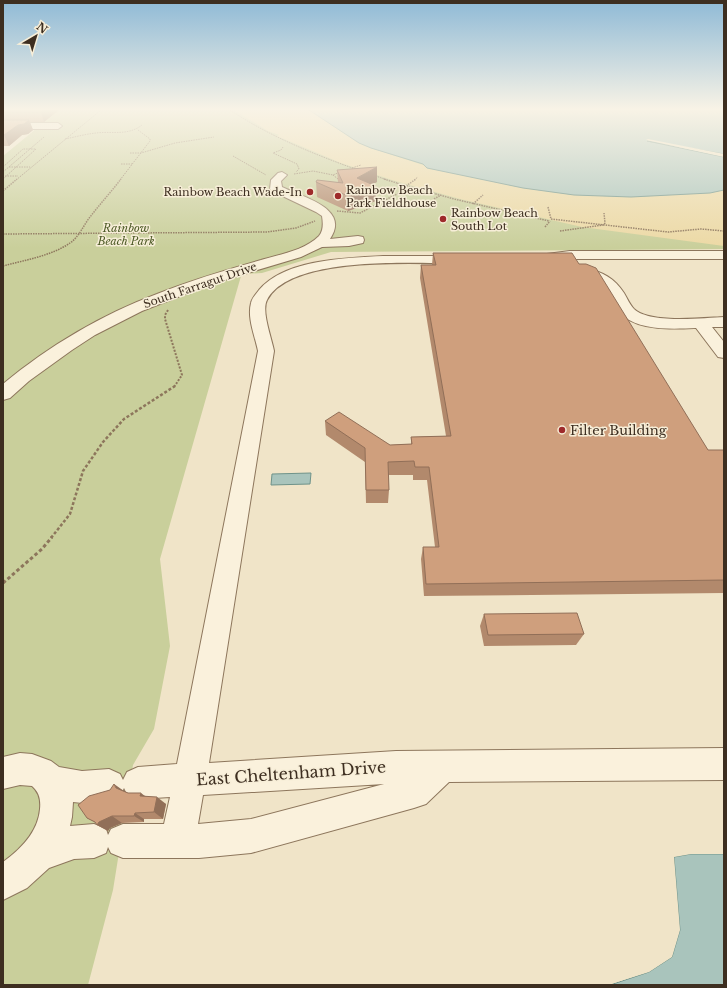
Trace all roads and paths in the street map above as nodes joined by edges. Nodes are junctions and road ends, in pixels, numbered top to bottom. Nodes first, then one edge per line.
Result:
1 (42, 156) edge
2 (138, 156) edge
3 (234, 156) dead end
4 (280, 156) edge
5 (319, 156) edge
6 (14, 158) joint
7 (20, 158) junction
8 (27, 158) joint
9 (121, 164) dead end
10 (132, 164) junction
11 (361, 165) dead end
12 (30, 166) junction
13 (3, 167) edge
14 (10, 167) junction
15 (16, 167) junction
16 (352, 168) junction
17 (360, 171) edge
18 (3, 172) edge
19 (294, 174) junction
20 (371, 174) edge
21 (332, 175) junction
22 (19, 176) junction
23 (4, 177) edge
24 (418, 177) dead end
25 (339, 181) edge
26 (397, 183) junction
27 (281, 184) junction
28 (406, 186) junction
29 (3, 191) edge
30 (483, 194) dead end
31 (441, 195) junction
32 (434, 199) dead end
33 (473, 204) junction
34 (548, 208) dead end
35 (604, 213) dead end
36 (322, 217) junction
37 (551, 219) junction
38 (549, 222) junction
39 (604, 224) junction
40 (545, 227) dead end
41 (560, 231) dead end
42 (724, 231) edge
43 (3, 234) edge
44 (79, 234) junction
45 (724, 255) edge
46 (479, 260) edge
47 (525, 260) edge
48 (3, 266) edge
49 (585, 272) edge
50 (171, 307) dead end
51 (700, 322) junction
52 (724, 322) edge
53 (724, 353) edge
54 (3, 394) edge
55 (3, 582) edge
56 (724, 764) edge
57 (443, 766) junction
58 (3, 773) edge
59 (190, 780) junction
60 (51, 782) junction
61 (177, 841) junction
62 (38, 854) junction
63 (3, 882) edge

1 - 12 path
2 - 10 path
3 - 27 path
4 - 19 path
5 - 16 path
6 - 7 path
6 - 13 path
7 - 8 path
7 - 14 path
8 - 15 path
9 - 10 path
10 - 44 path
11 - 16 path
12 - 15 path
12 - 22 path
13 - 14 path
14 - 15 path
14 - 18 path
15 - 23 path
16 - 17 path
16 - 21 path
19 - 21 path
19 - 27 path
20 - 26 path
21 - 25 path
22 - 23 path
22 - 29 path
24 - 28 path
26 - 28 path
26 - 36 path
27 - 36 street
28 - 31 path
30 - 33 path
31 - 32 path
31 - 33 path
33 - 38 path
34 - 37 path
35 - 39 path
36 - 44 path
36 - 54 street, South Farragut Drive
37 - 38 path
37 - 39 path
38 - 40 path
39 - 41 path
39 - 42 path
43 - 44 path
44 - 48 path
45 - 47 street
46 - 59 street
49 - 51 street
50 - 55 path
51 - 52 street
51 - 53 street
56 - 57 street, East Cheltenham Drive
57 - 59 street, East Cheltenham Drive
57 - 61 street
58 - 60 street, East Cheltenham Drive
59 - 60 street, East Cheltenham Drive
59 - 61 street
60 - 62 street
61 - 62 street
62 - 63 street

